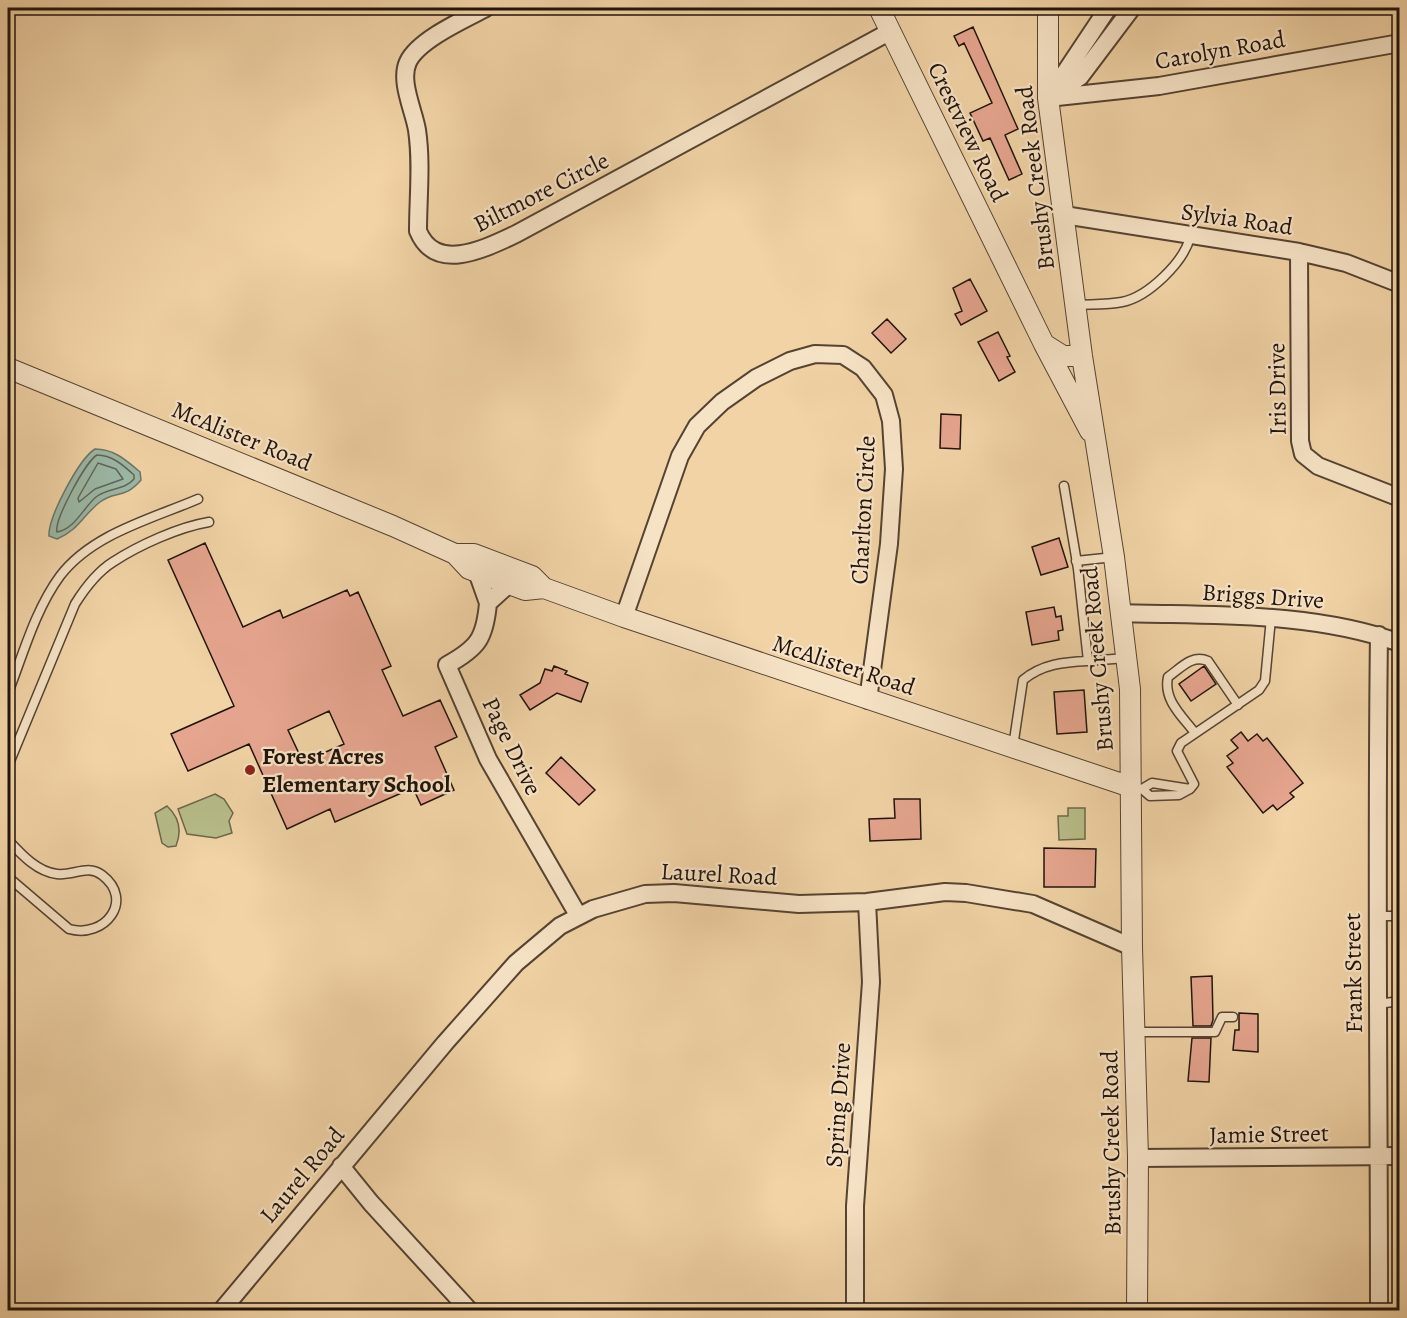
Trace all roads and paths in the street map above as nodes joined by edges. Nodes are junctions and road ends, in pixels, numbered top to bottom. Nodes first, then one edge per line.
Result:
1 (486, 8) edge
2 (879, 8) edge
3 (1048, 8) edge
4 (1108, 8) edge
5 (1132, 8) edge
6 (891, 31) junction
7 (1400, 44) edge
8 (1048, 98) junction
9 (1064, 215) junction
10 (1190, 237) junction
11 (1299, 252) junction
12 (1400, 284) edge
13 (1076, 305) junction
14 (1044, 344) junction
15 (1082, 356) junction
16 (8, 368) edge
17 (1094, 437) junction
18 (1064, 486) dead end
19 (1400, 498) edge
20 (198, 499) dead end
21 (209, 522) dead end
22 (455, 554) junction
23 (1114, 557) junction
24 (1076, 561) junction
25 (477, 572) junction
26 (509, 584) junction
27 (544, 588) junction
28 (488, 603) junction
29 (1121, 613) junction
30 (624, 617) junction
31 (1271, 618) junction
32 (1379, 635) junction
33 (1400, 643) edge
34 (1126, 658) junction
35 (1088, 661) junction
36 (8, 693) edge
37 (868, 700) junction
38 (1238, 705) junction
39 (1195, 733) junction
40 (1013, 747) junction
41 (8, 766) edge
42 (1136, 788) junction
43 (8, 840) edge
44 (8, 877) edge
45 (867, 902) junction
46 (578, 915) junction
47 (1376, 916) junction
48 (1400, 916) edge
49 (1132, 947) junction
50 (1400, 1000) edge
51 (1378, 1004) junction
52 (1233, 1017) dead end
53 (1134, 1032) junction
54 (1380, 1156) junction
55 (1400, 1156) edge
56 (1138, 1158) junction
57 (341, 1166) junction
58 (222, 1311) edge
59 (469, 1311) edge
60 (855, 1311) edge
61 (1137, 1311) edge
62 (1379, 1311) edge

1 - 6 street, Biltmore Circle
2 - 6 street, Crestview Road
3 - 8 street, Brushy Creek Road
4 - 8 street
5 - 8 street
6 - 14 street, Crestview Road
7 - 8 street, Carolyn Road
8 - 9 street, Brushy Creek Road
9 - 10 street, Sylvia Road
9 - 13 street, Brushy Creek Road
10 - 11 street, Sylvia Road
10 - 13 lane
11 - 12 street, Sylvia Road
11 - 19 street, Iris Drive
13 - 15 street, Brushy Creek Road
14 - 15 street
14 - 17 street, Crestview Road
15 - 17 street, Brushy Creek Road
16 - 22 street, McAlister Road
17 - 23 street, Brushy Creek Road
18 - 24 lane
20 - 36 lane
21 - 41 lane
22 - 25 street, McAlister Road
22 - 27 street, McAlister Road
23 - 24 lane
23 - 29 street, Brushy Creek Road
24 - 35 lane
25 - 26 street, McAlister Road
25 - 28 street, Page Drive
26 - 27 street, McAlister Road
26 - 28 street
27 - 30 street, McAlister Road
28 - 46 street, Page Drive
29 - 31 street, Briggs Drive
29 - 34 street, Brushy Creek Road
30 - 37 street, McAlister Road
30 - 37 street, Charlton Circle
31 - 32 street, Briggs Drive
31 - 38 lane
32 - 33 street, Briggs Drive
32 - 47 street, Frank Street
34 - 35 lane
34 - 42 street, Brushy Creek Road
35 - 40 lane
37 - 40 street, McAlister Road
38 - 39 lane
38 - 39 lane
39 - 42 lane
40 - 42 street, McAlister Road
42 - 49 street, Brushy Creek Road
43 - 44 lane
45 - 46 street, Laurel Road
45 - 49 street, Laurel Road
45 - 60 street, Spring Drive
46 - 57 street, Laurel Road
47 - 48 lane
47 - 51 street, Frank Street
49 - 53 street, Brushy Creek Road
50 - 51 lane
51 - 54 street, Frank Street
52 - 53 lane
53 - 56 street, Brushy Creek Road
54 - 55 street, Jamie Street
54 - 56 street, Jamie Street
54 - 62 street, Frank Street
56 - 61 street, Brushy Creek Road
57 - 58 street, Laurel Road
57 - 59 street

